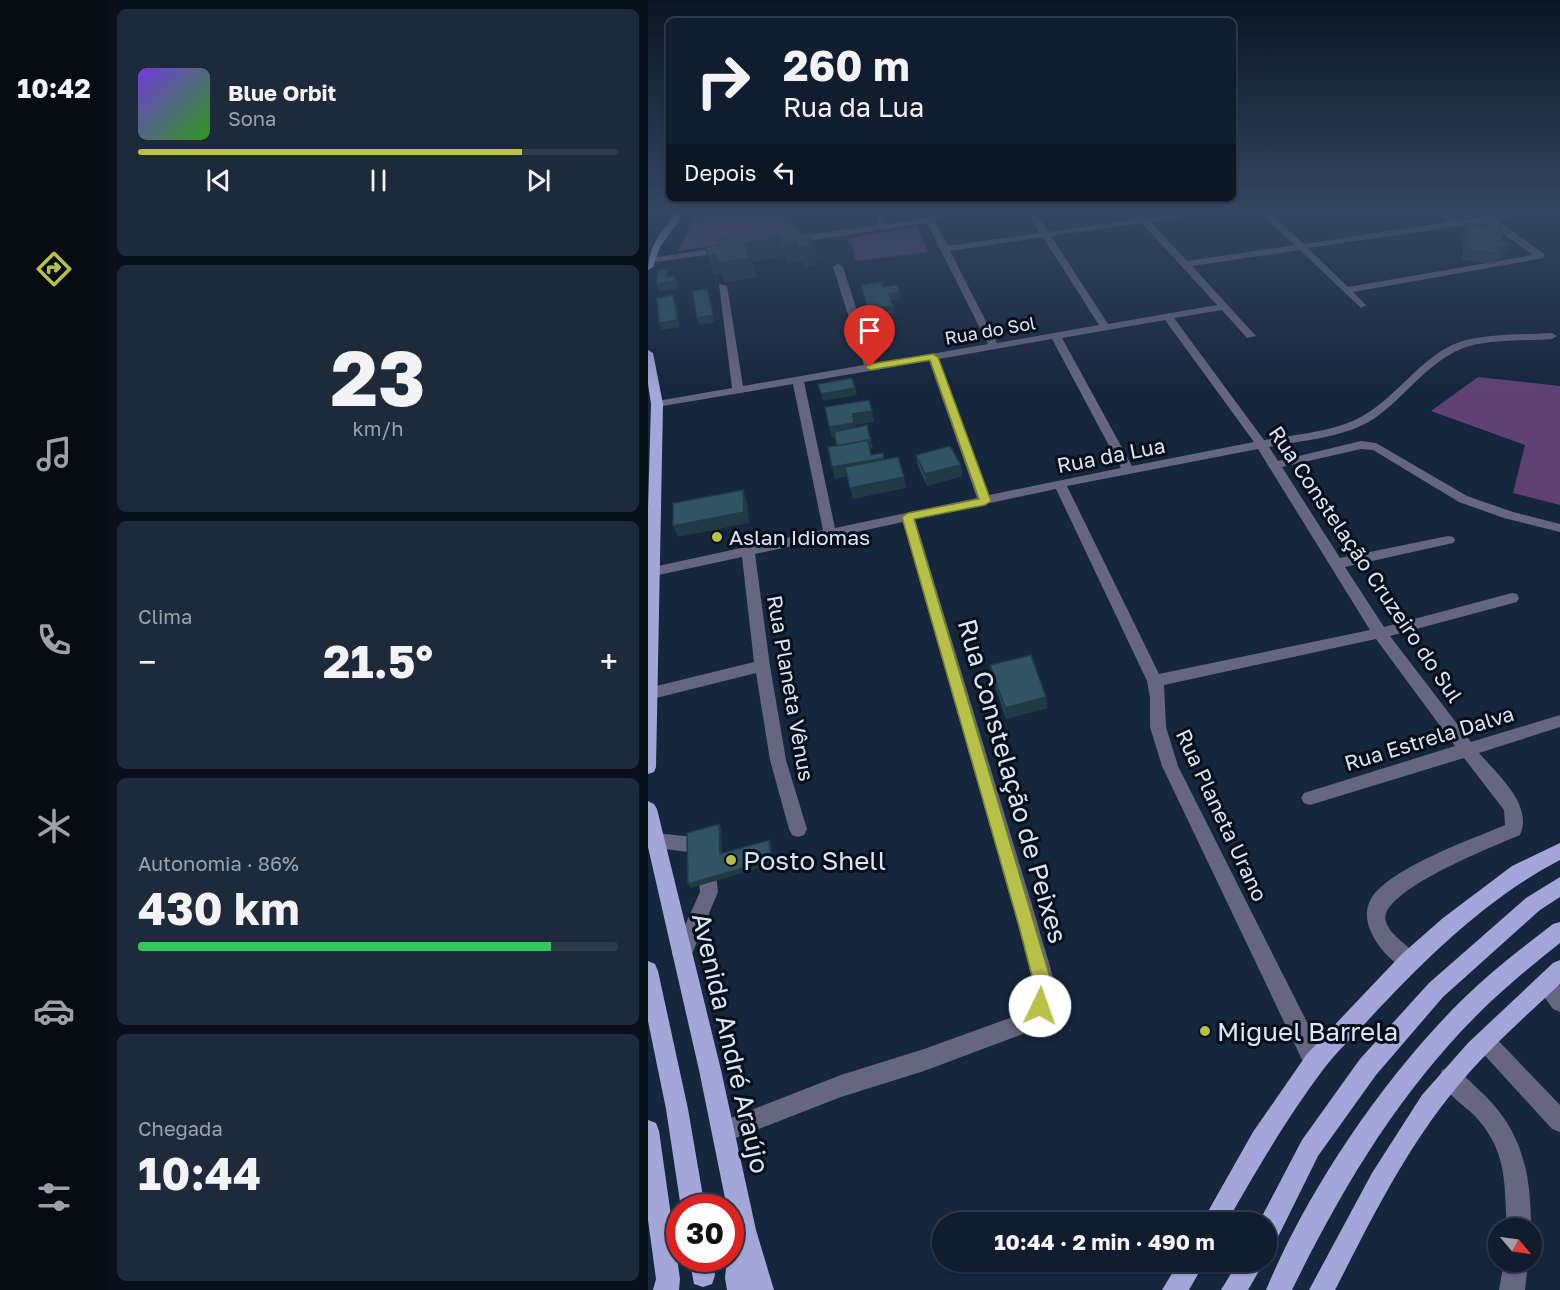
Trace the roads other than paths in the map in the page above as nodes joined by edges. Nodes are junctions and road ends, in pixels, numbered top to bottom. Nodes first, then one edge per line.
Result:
1 (839, 270) edge
2 (956, 270) edge
3 (1069, 270) edge
4 (1192, 270) edge
5 (1327, 270) edge
6 (1466, 270) edge
7 (722, 286) dead end
8 (1348, 290) junction
9 (1361, 305) dead end
10 (1223, 307) junction
11 (1167, 316) junction
12 (1105, 326) junction
13 (1055, 335) junction
14 (1251, 336) dead end
15 (1552, 336) dead end
16 (994, 346) junction
17 (648, 353) edge
18 (933, 357) junction
19 (870, 367) junction
20 (798, 380) junction
21 (738, 389) junction
22 (657, 404) junction
23 (1261, 444) junction
24 (1275, 465) junction
25 (1129, 471) junction
26 (1060, 484) junction
27 (985, 501) junction
28 (908, 517) junction
29 (1560, 528) edge
30 (830, 534) junction
31 (1448, 540) dead end
32 (748, 552) junction
33 (1336, 564) junction
34 (654, 571) junction
35 (1512, 598) dead end
36 (1380, 633) junction
37 (762, 666) junction
38 (1155, 681) junction
39 (649, 694) edge
40 (1560, 721) edge
41 (1467, 749) junction
42 (648, 767) edge
43 (1311, 798) dead end
44 (648, 809) edge
45 (798, 829) dead end
46 (655, 841) junction
47 (1560, 851) edge
48 (1560, 886) edge
49 (1560, 931) edge
50 (682, 954) junction
51 (1409, 961) junction
52 (648, 971) edge
53 (1552, 977) edge
54 (1560, 1002) edge
55 (1485, 1041) junction
56 (1315, 1062) junction
57 (1450, 1078) junction
58 (1560, 1121) edge
59 (648, 1131) edge
60 (723, 1132) junction
61 (691, 1194) edge
62 (736, 1194) edge
63 (1220, 1212) edge
64 (1277, 1213) edge
65 (1518, 1218) edge
66 (744, 1230) edge
67 (738, 1272) edge
68 (1187, 1272) edge
69 (1246, 1272) edge
70 (1515, 1272) edge
71 (669, 1286) edge
72 (740, 1290) edge
73 (761, 1290) edge
74 (1175, 1290) edge
75 (1234, 1290) edge
76 (1279, 1290) edge
77 (1322, 1290) edge
78 (1512, 1290) edge

1 - 19 street
2 - 16 street
3 - 12 street
4 - 10 street
5 - 8 street
6 - 8 street
7 - 21 street
8 - 9 street
10 - 11 street, Rua do Sol
10 - 14 street
11 - 12 street, Rua do Sol
11 - 23 street, Rua Constelação Cruzeiro do Sul
12 - 13 street, Rua do Sol
13 - 16 street, Rua do Sol
13 - 25 street
15 - 23 street, Rua da Lua
16 - 18 street, Rua do Sol
17 - 22 main road
18 - 19 street, Rua do Sol
18 - 27 street
19 - 20 street, Rua do Sol
20 - 21 street, Rua do Sol
20 - 30 street
21 - 22 street, Rua do Sol
22 - 34 main road
23 - 24 street, Rua Constelação Cruzeiro do Sul
23 - 25 street, Rua da Lua
24 - 29 street
24 - 33 street, Rua Constelação Cruzeiro do Sul
25 - 26 street, Rua da Lua
26 - 27 street, Rua da Lua
26 - 38 street, Rua Planeta Urano
27 - 28 street, Rua da Lua
28 - 30 street, Rua da Lua
28 - 60 street, Rua Constelação de Peixes
30 - 32 street, Rua da Lua
31 - 33 street
32 - 34 street, Rua da Lua
32 - 37 street, Rua Planeta Vênus
33 - 36 street, Rua Constelação Cruzeiro do Sul
34 - 39 main road
35 - 36 street
36 - 38 street
36 - 41 street, Rua Constelação Cruzeiro do Sul
37 - 39 street
37 - 45 street, Rua Planeta Vênus
38 - 56 street, Rua Planeta Urano
39 - 42 main road
40 - 41 street, Rua Estrela Dalva
41 - 43 street, Rua Estrela Dalva
41 - 51 street, Rua Constelação Cruzeiro do Sul
44 - 46 main road, Avenida André Araújo
46 - 50 main road, Avenida André Araújo
46 - 50 street
47 - 51 main road
48 - 64 main road
49 - 76 main road
50 - 60 main road, Avenida André Araújo
51 - 56 main road
52 - 61 main road
53 - 54 street
53 - 55 main road
55 - 57 main road
55 - 58 street
56 - 63 main road
57 - 65 street
57 - 77 main road
59 - 71 main road
60 - 62 main road, Avenida André Araújo
66 - 73 main road, Avenida André Araújo
67 - 72 main road
68 - 74 main road
69 - 75 main road
70 - 78 street

